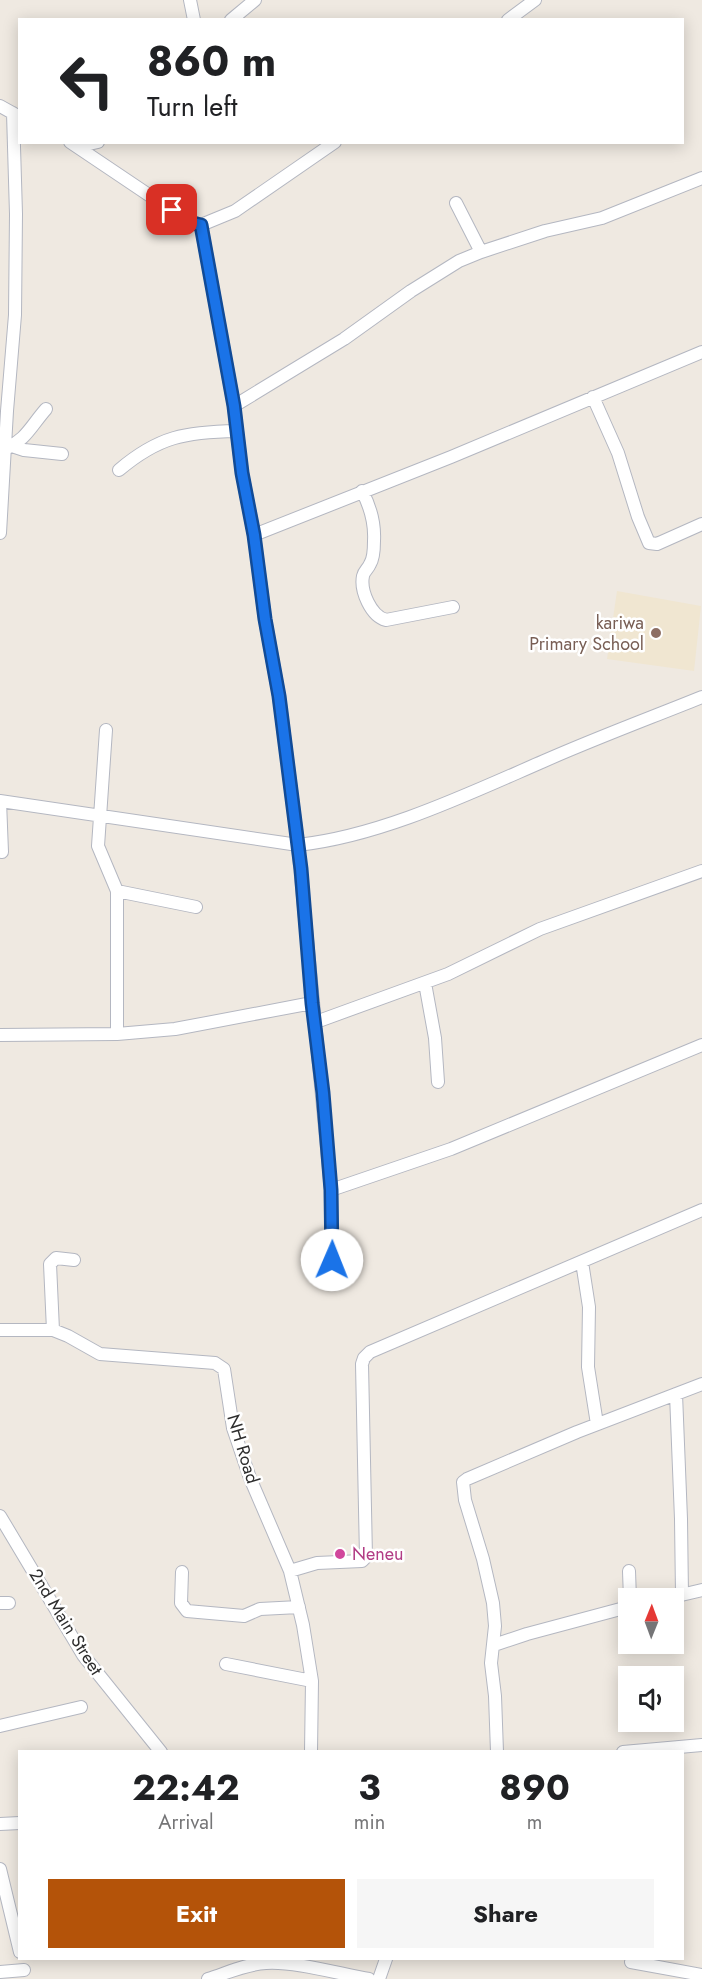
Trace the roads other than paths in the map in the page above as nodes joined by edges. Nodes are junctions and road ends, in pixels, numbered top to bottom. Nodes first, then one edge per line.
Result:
1 (189, 0) edge
2 (255, 0) edge
3 (535, 0) edge
4 (194, 18) edge
5 (233, 18) edge
6 (511, 18) edge
7 (0, 106) edge
8 (16, 115) edge
9 (73, 144) edge
10 (332, 144) edge
11 (702, 178) edge
12 (456, 203) dead end
13 (201, 225) junction
14 (481, 252) junction
15 (702, 352) edge
16 (593, 397) junction
17 (234, 406) junction
18 (46, 409) dead end
19 (237, 431) junction
20 (8, 448) junction
21 (62, 454) dead end
22 (119, 470) dead end
23 (362, 491) junction
24 (702, 524) edge
25 (0, 532) edge
26 (254, 535) junction
27 (453, 608) dead end
28 (702, 697) edge
29 (106, 730) dead end
30 (0, 801) edge
31 (99, 817) junction
32 (298, 845) junction
33 (2, 852) dead end
34 (702, 871) edge
35 (117, 891) junction
36 (196, 907) dead end
37 (425, 983) junction
38 (312, 1003) junction
39 (316, 1022) junction
40 (117, 1034) junction
41 (0, 1035) edge
42 (702, 1045) edge
43 (438, 1082) dead end
44 (331, 1190) junction
45 (702, 1210) edge
46 (74, 1260) dead end
47 (332, 1260) dead end
48 (582, 1262) junction
49 (0, 1330) edge
50 (53, 1330) junction
51 (702, 1384) edge
52 (676, 1394) junction
53 (597, 1424) junction
54 (0, 1516) edge
55 (629, 1570) dead end
56 (290, 1571) junction
57 (182, 1572) dead end
58 (630, 1588) edge
59 (682, 1588) edge
60 (702, 1590) edge
61 (684, 1594) edge
62 (299, 1607) junction
63 (618, 1610) edge
64 (494, 1646) junction
65 (226, 1664) dead end
66 (312, 1681) junction
67 (81, 1707) dead end
68 (0, 1726) edge
69 (702, 1745) edge
70 (159, 1750) edge
71 (311, 1750) edge
72 (497, 1750) edge
73 (646, 1750) edge
74 (18, 1823) edge
75 (0, 1824) edge
76 (0, 1869) edge
77 (4, 1908) edge
78 (18, 1946) edge
79 (386, 1960) edge
80 (631, 1962) dead end
81 (24, 1970) edge
82 (0, 1972) edge
83 (702, 1975) edge
84 (208, 1979) edge
85 (369, 1979) edge
86 (379, 1979) edge

1 - 4 street
2 - 5 street
3 - 6 street
7 - 8 street
8 - 20 street
9 - 13 street
10 - 13 street
11 - 14 street
12 - 14 street
13 - 17 street
14 - 17 street
15 - 16 street
16 - 23 street
16 - 24 street
17 - 19 street
18 - 20 street
19 - 22 street
19 - 26 street
20 - 21 street
20 - 25 street
23 - 26 street
23 - 27 street
26 - 32 street
28 - 32 street
29 - 31 street
30 - 31 street
30 - 33 street
31 - 32 street
31 - 35 street
32 - 38 street
34 - 37 street
35 - 36 street
35 - 40 street
37 - 39 street
37 - 43 street
38 - 39 street
38 - 40 street
39 - 44 street
40 - 41 street
42 - 44 street
44 - 47 street
45 - 48 street
46 - 50 street
48 - 53 street
48 - 56 street
49 - 50 street, NH Road
50 - 56 street, NH Road
51 - 52 street
52 - 53 street
52 - 59 street
53 - 64 street
54 - 70 street, 2nd Main Street
55 - 58 street
56 - 62 street, NH Road
57 - 62 street
60 - 61 street
62 - 66 street, NH Road
63 - 64 street
64 - 72 street
65 - 66 street
66 - 71 street, NH Road
67 - 68 street
69 - 73 street
74 - 75 street
76 - 77 street
77 - 78 street
79 - 86 street
80 - 83 street
81 - 82 street
84 - 85 street

